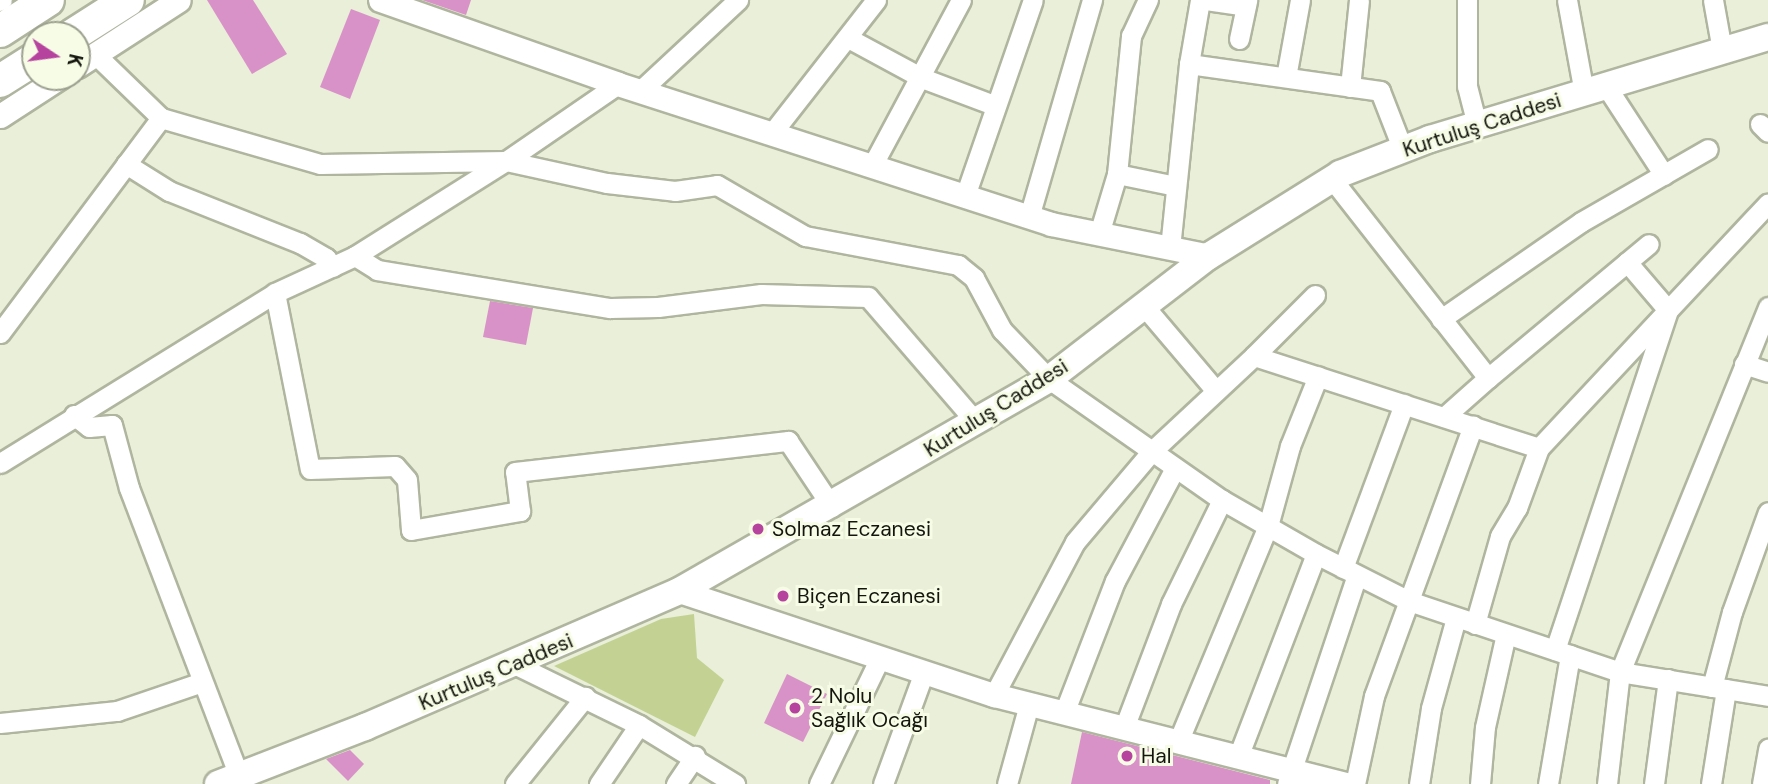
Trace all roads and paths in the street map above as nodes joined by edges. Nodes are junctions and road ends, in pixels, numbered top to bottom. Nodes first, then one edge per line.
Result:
1 (48, 0) edge
2 (128, 0) edge
3 (179, 0) edge
4 (380, 0) edge
5 (738, 0) edge
6 (876, 0) edge
7 (961, 0) edge
8 (1033, 0) edge
9 (1092, 0) edge
10 (1148, 0) edge
11 (1200, 0) edge
12 (1206, 0) edge
13 (1300, 0) edge
14 (1359, 0) edge
15 (1467, 0) edge
16 (1567, 0) edge
17 (1713, 0) edge
18 (1246, 3) edge
19 (0, 31) edge
20 (1768, 37) edge
21 (848, 38) junction
22 (1239, 39) dead end
23 (91, 42) edge
24 (91, 47) edge
25 (1722, 50) junction
26 (91, 60) edge
27 (1189, 64) junction
28 (21, 68) edge
29 (1286, 78) junction
30 (922, 79) junction
31 (0, 81) edge
32 (629, 87) junction
33 (1350, 87) junction
34 (1595, 89) junction
35 (38, 91) edge
36 (994, 105) junction
37 (0, 116) edge
38 (161, 118) junction
39 (1476, 125) junction
40 (772, 133) junction
41 (1708, 149) dead end
42 (1403, 150) junction
43 (506, 161) junction
44 (126, 164) junction
45 (872, 166) junction
46 (1117, 174) junction
47 (1664, 175) junction
48 (1332, 179) junction
49 (1176, 186) junction
50 (965, 196) junction
51 (1768, 203) edge
52 (1029, 217) junction
53 (1099, 233) junction
54 (1649, 244) dead end
55 (1170, 248) junction
56 (355, 256) junction
57 (1209, 256) junction
58 (1627, 262) junction
59 (333, 267) junction
60 (275, 293) junction
61 (1315, 295) dead end
62 (1143, 306) junction
63 (1768, 307) edge
64 (1668, 310) junction
65 (1441, 319) junction
66 (0, 333) edge
67 (1254, 356) junction
68 (1744, 364) junction
69 (1768, 372) edge
70 (1318, 376) junction
71 (1488, 378) junction
72 (1049, 379) junction
73 (1216, 391) junction
74 (1404, 404) junction
75 (74, 415) junction
76 (1444, 417) junction
77 (976, 422) junction
78 (1473, 426) junction
79 (1539, 448) junction
80 (1151, 452) junction
81 (0, 463) edge
82 (1175, 468) junction
83 (1222, 500) junction
84 (832, 507) junction
85 (1768, 512) edge
86 (1268, 526) junction
87 (1316, 554) junction
88 (1350, 571) junction
89 (679, 591) junction
90 (1409, 601) junction
91 (1466, 621) junction
92 (1506, 634) junction
93 (1562, 653) junction
94 (880, 658) junction
95 (514, 664) junction
96 (923, 672) junction
97 (1620, 672) junction
98 (1668, 680) junction
99 (202, 682) junction
100 (1719, 688) junction
101 (994, 695) junction
102 (1768, 696) edge
103 (585, 697) junction
104 (1029, 704) junction
105 (1064, 713) junction
106 (0, 723) edge
107 (639, 725) junction
108 (1124, 729) junction
109 (1178, 742) junction
110 (1768, 749) edge
111 (695, 756) junction
112 (1238, 757) junction
113 (1289, 777) edge
114 (228, 780) edge
115 (1341, 783) edge
116 (514, 784) edge
117 (599, 784) edge
118 (676, 784) edge
119 (735, 784) edge
120 (819, 784) edge
121 (883, 784) edge
122 (1007, 784) edge
123 (1419, 784) edge
124 (1480, 784) edge
125 (1548, 784) edge
126 (1607, 784) edge
127 (1654, 784) edge
128 (1711, 784) edge
129 (1762, 784) edge

1 - 19 highway
2 - 23 highway
3 - 24 street
4 - 32 street
5 - 32 street
6 - 21 street
7 - 30 street
8 - 36 street
9 - 52 street
10 - 46 street
11 - 27 street
12 - 18 street
13 - 29 street
14 - 33 street
15 - 39 street
16 - 34 street
17 - 25 street
18 - 22 street
20 - 25 main road, Kurtuluş Caddesi
21 - 30 street
21 - 40 street
25 - 34 main road, Kurtuluş Caddesi
26 - 38 street
27 - 29 street
27 - 49 street
28 - 31 highway
29 - 33 street
30 - 36 street
30 - 45 street
32 - 40 street
32 - 43 street
33 - 42 street
34 - 39 main road, Kurtuluş Caddesi
34 - 47 street
35 - 37 street
36 - 50 street
38 - 43 street
38 - 44 street
39 - 42 main road, Kurtuluş Caddesi
40 - 45 street
41 - 47 street
42 - 48 main road, Kurtuluş Caddesi
43 - 56 street
43 - 72 street
44 - 59 street
44 - 66 street
45 - 50 street
46 - 49 street
46 - 53 street
47 - 65 street
48 - 57 main road, Kurtuluş Caddesi
48 - 65 street
49 - 55 street
50 - 52 street
51 - 64 street
52 - 53 street
53 - 55 street
54 - 58 street
55 - 57 street
56 - 59 street
56 - 77 street
57 - 62 main road, Kurtuluş Caddesi
58 - 64 street
58 - 71 street
59 - 60 street
60 - 75 street
60 - 84 street
61 - 67 street
62 - 72 main road, Kurtuluş Caddesi
62 - 73 street
63 - 68 street
64 - 79 street
64 - 93 street
65 - 71 street
67 - 70 street
67 - 73 street
68 - 69 street
68 - 97 street
70 - 74 street
70 - 86 street
71 - 76 street
72 - 77 main road, Kurtuluş Caddesi
72 - 80 street
73 - 80 street
74 - 76 street
74 - 88 street
75 - 81 street
75 - 99 street
76 - 78 street
77 - 84 main road, Kurtuluş Caddesi
78 - 79 street
78 - 90 street
79 - 91 street
80 - 82 street
80 - 101 street
82 - 83 street
82 - 105 street
83 - 86 street
83 - 108 street
84 - 89 main road, Kurtuluş Caddesi
85 - 100 street
86 - 87 street
86 - 109 street
87 - 88 street
87 - 112 street
88 - 90 street
88 - 113 street
89 - 94 street
89 - 95 main road, Kurtuluş Caddesi
90 - 91 street
90 - 115 street
91 - 92 street
91 - 123 street
92 - 93 street
92 - 124 street
93 - 97 street
93 - 125 street
94 - 96 street
94 - 120 street
95 - 103 street
95 - 114 main road, Kurtuluş Caddesi
96 - 101 street
96 - 121 street
97 - 98 street
97 - 126 street
98 - 100 street
98 - 127 street
99 - 106 street
99 - 114 street
100 - 102 street
100 - 128 street
101 - 104 street
103 - 107 street
103 - 116 street
104 - 105 street
104 - 122 street
105 - 108 street
107 - 111 street
107 - 117 street
108 - 109 street
109 - 112 street
110 - 129 street
111 - 118 street
111 - 119 street
112 - 113 street
113 - 115 street

